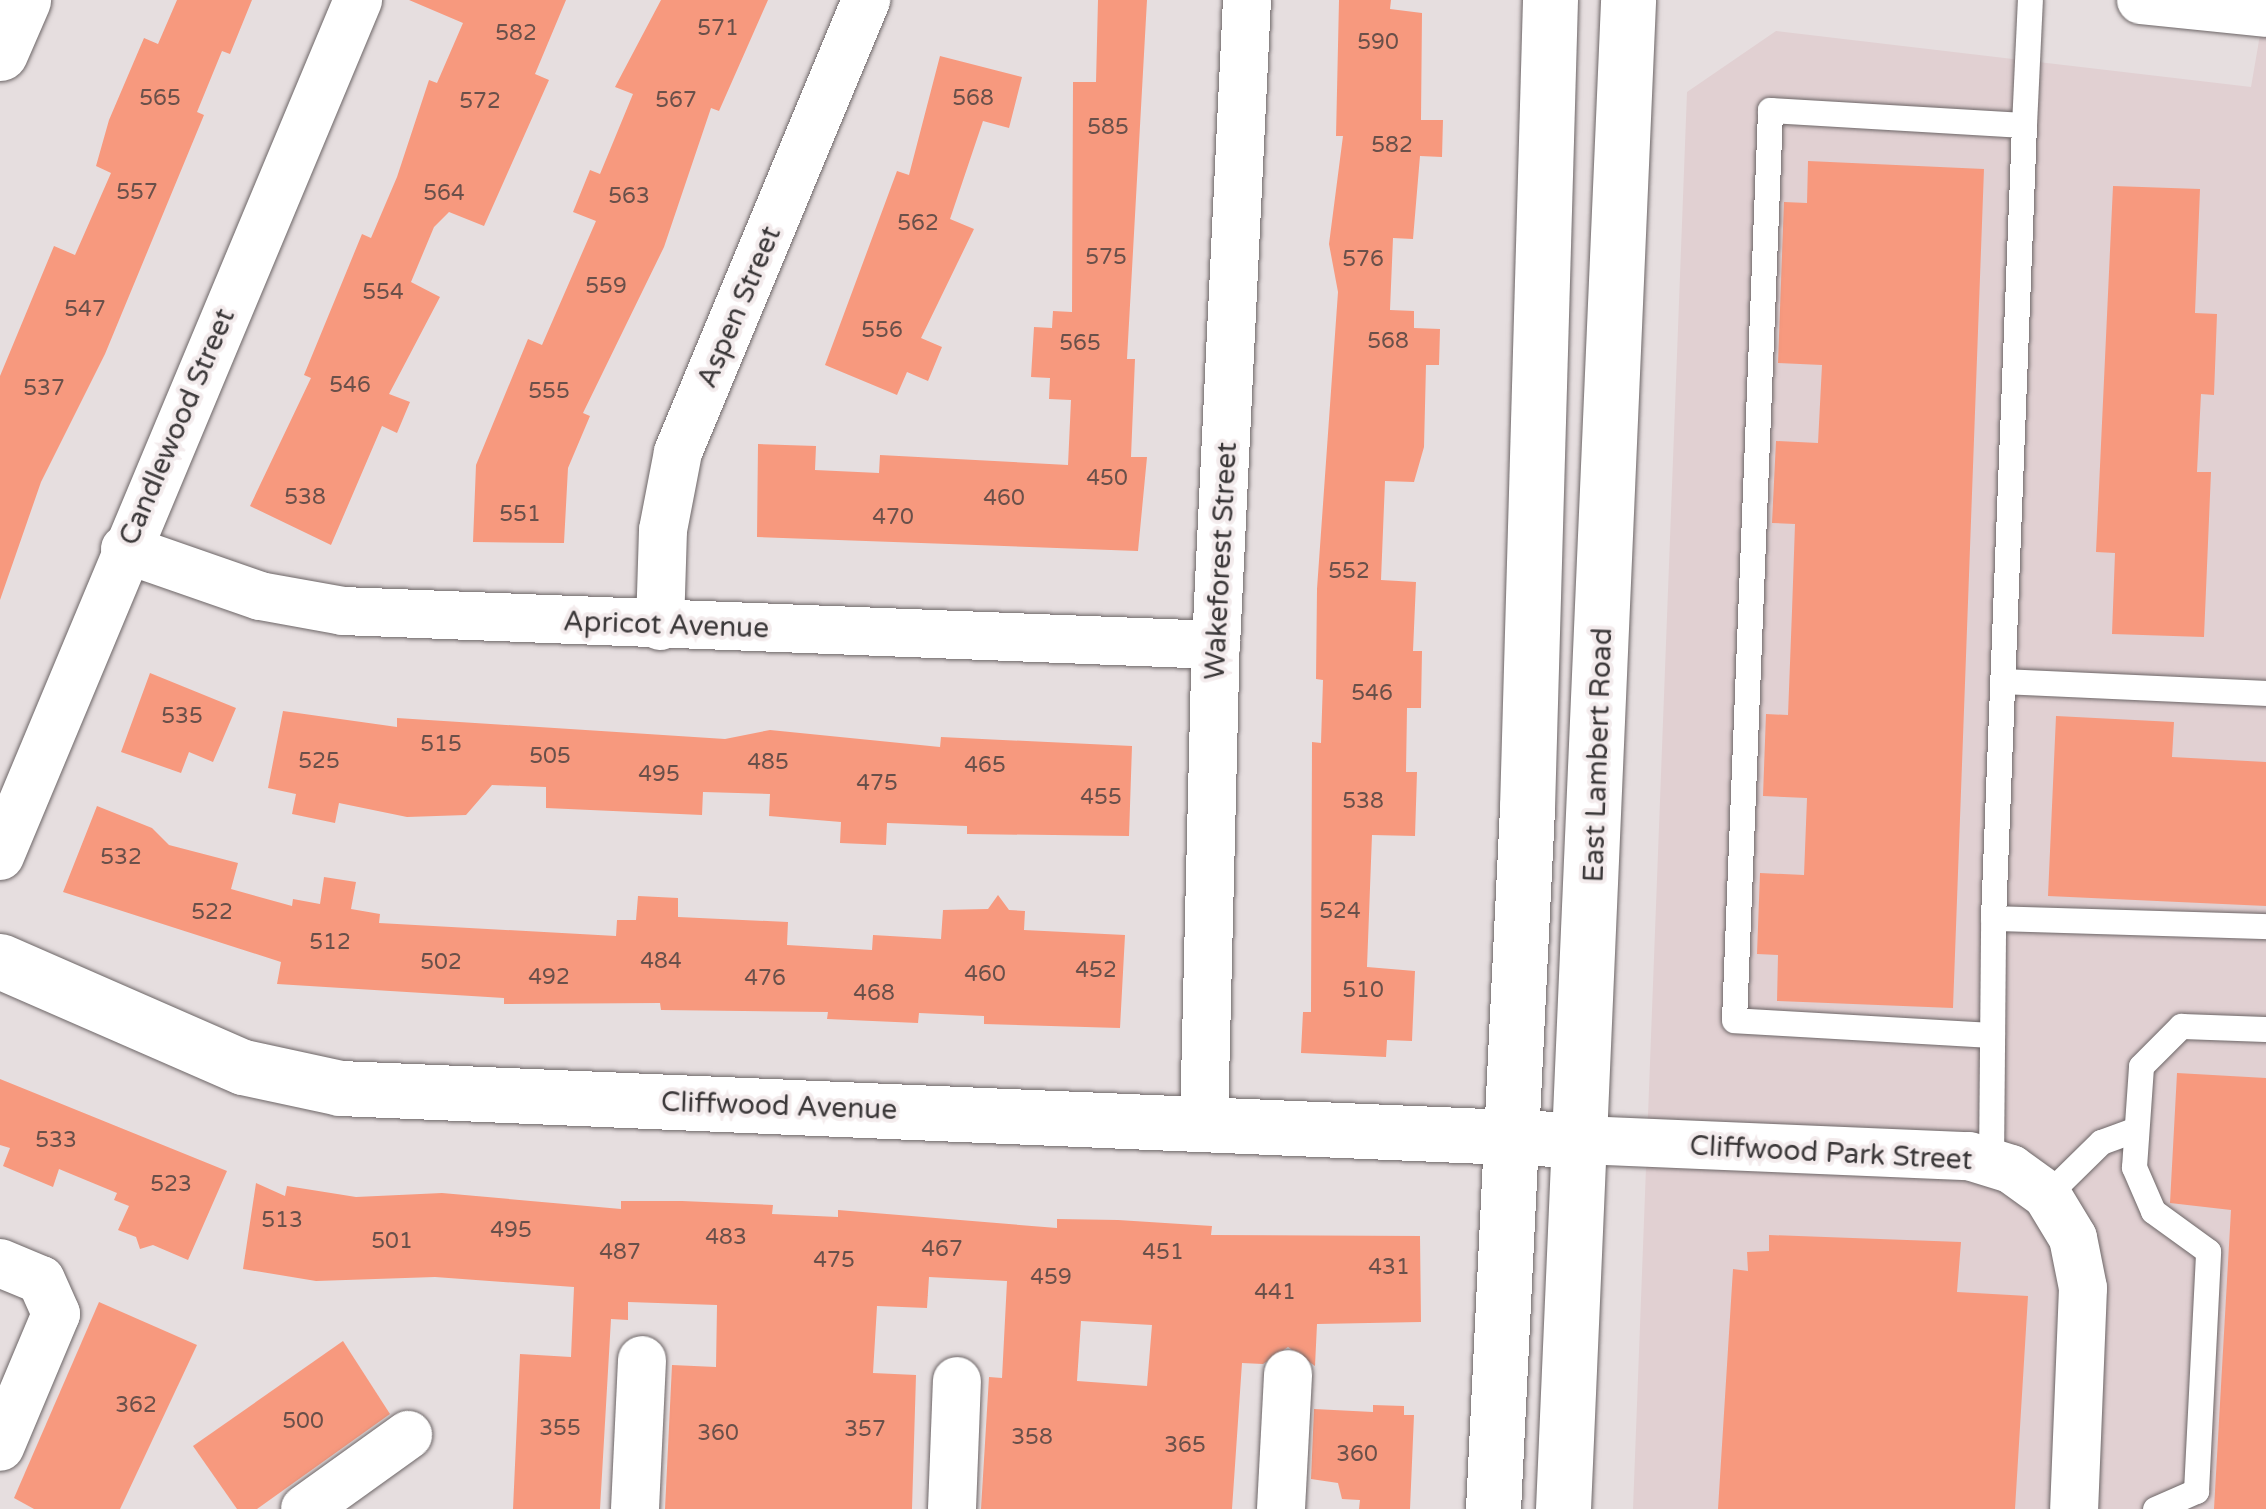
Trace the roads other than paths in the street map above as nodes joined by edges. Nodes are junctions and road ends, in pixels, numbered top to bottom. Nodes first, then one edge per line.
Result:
1 (23, 0) edge
2 (358, 0) edge
3 (866, 0) edge
4 (1247, 0) edge
5 (1550, 0) edge
6 (1628, 0) edge
7 (2030, 0) edge
8 (2141, 0) edge
9 (2266, 13) edge
10 (0, 53) edge
11 (2024, 125) junction
12 (125, 549) junction
13 (660, 626) junction
14 (1216, 645) junction
15 (2002, 681) junction
16 (2266, 693) edge
17 (0, 856) edge
18 (1993, 918) junction
19 (2266, 926) edge
20 (0, 961) edge
21 (2266, 1028) edge
22 (1992, 1035) junction
23 (1204, 1122) junction
24 (2136, 1129) junction
25 (1509, 1138) junction
26 (1582, 1140) junction
27 (1991, 1164) junction
28 (2047, 1195) junction
29 (0, 1263) edge
30 (642, 1360) dead end
31 (1288, 1374) dead end
32 (957, 1380) dead end
33 (408, 1435) dead end
34 (0, 1447) edge
35 (304, 1509) edge
36 (635, 1509) edge
37 (952, 1509) edge
38 (1281, 1509) edge
39 (1494, 1509) edge
40 (1564, 1509) edge
41 (2074, 1509) edge
42 (2155, 1509) edge

1 - 10 main road
2 - 12 street, Candlewood Street
3 - 13 street, Aspen Street
4 - 14 street, Wakeforest Street
5 - 25 main road
6 - 26 main road, East Lambert Road
7 - 11 lane
8 - 9 street
11 - 15 lane
11 - 22 lane
12 - 13 street, Apricot Avenue
12 - 17 street, Candlewood Street
13 - 14 street, Apricot Avenue
14 - 23 street, Wakeforest Street
15 - 16 lane
15 - 18 lane
18 - 19 lane
18 - 22 lane
20 - 23 main road, Cliffwood Avenue
21 - 24 lane
22 - 27 lane
23 - 25 main road, Cliffwood Avenue
24 - 28 lane
24 - 42 lane
25 - 26 main road, Cliffwood Avenue
25 - 39 main road
26 - 27 street, Cliffwood Park Street
26 - 40 main road, East Lambert Road
27 - 28 street, Cliffwood Park Street
28 - 41 street, Cliffwood Park Street
29 - 34 street
30 - 36 street
31 - 38 street
32 - 37 street
33 - 35 street

